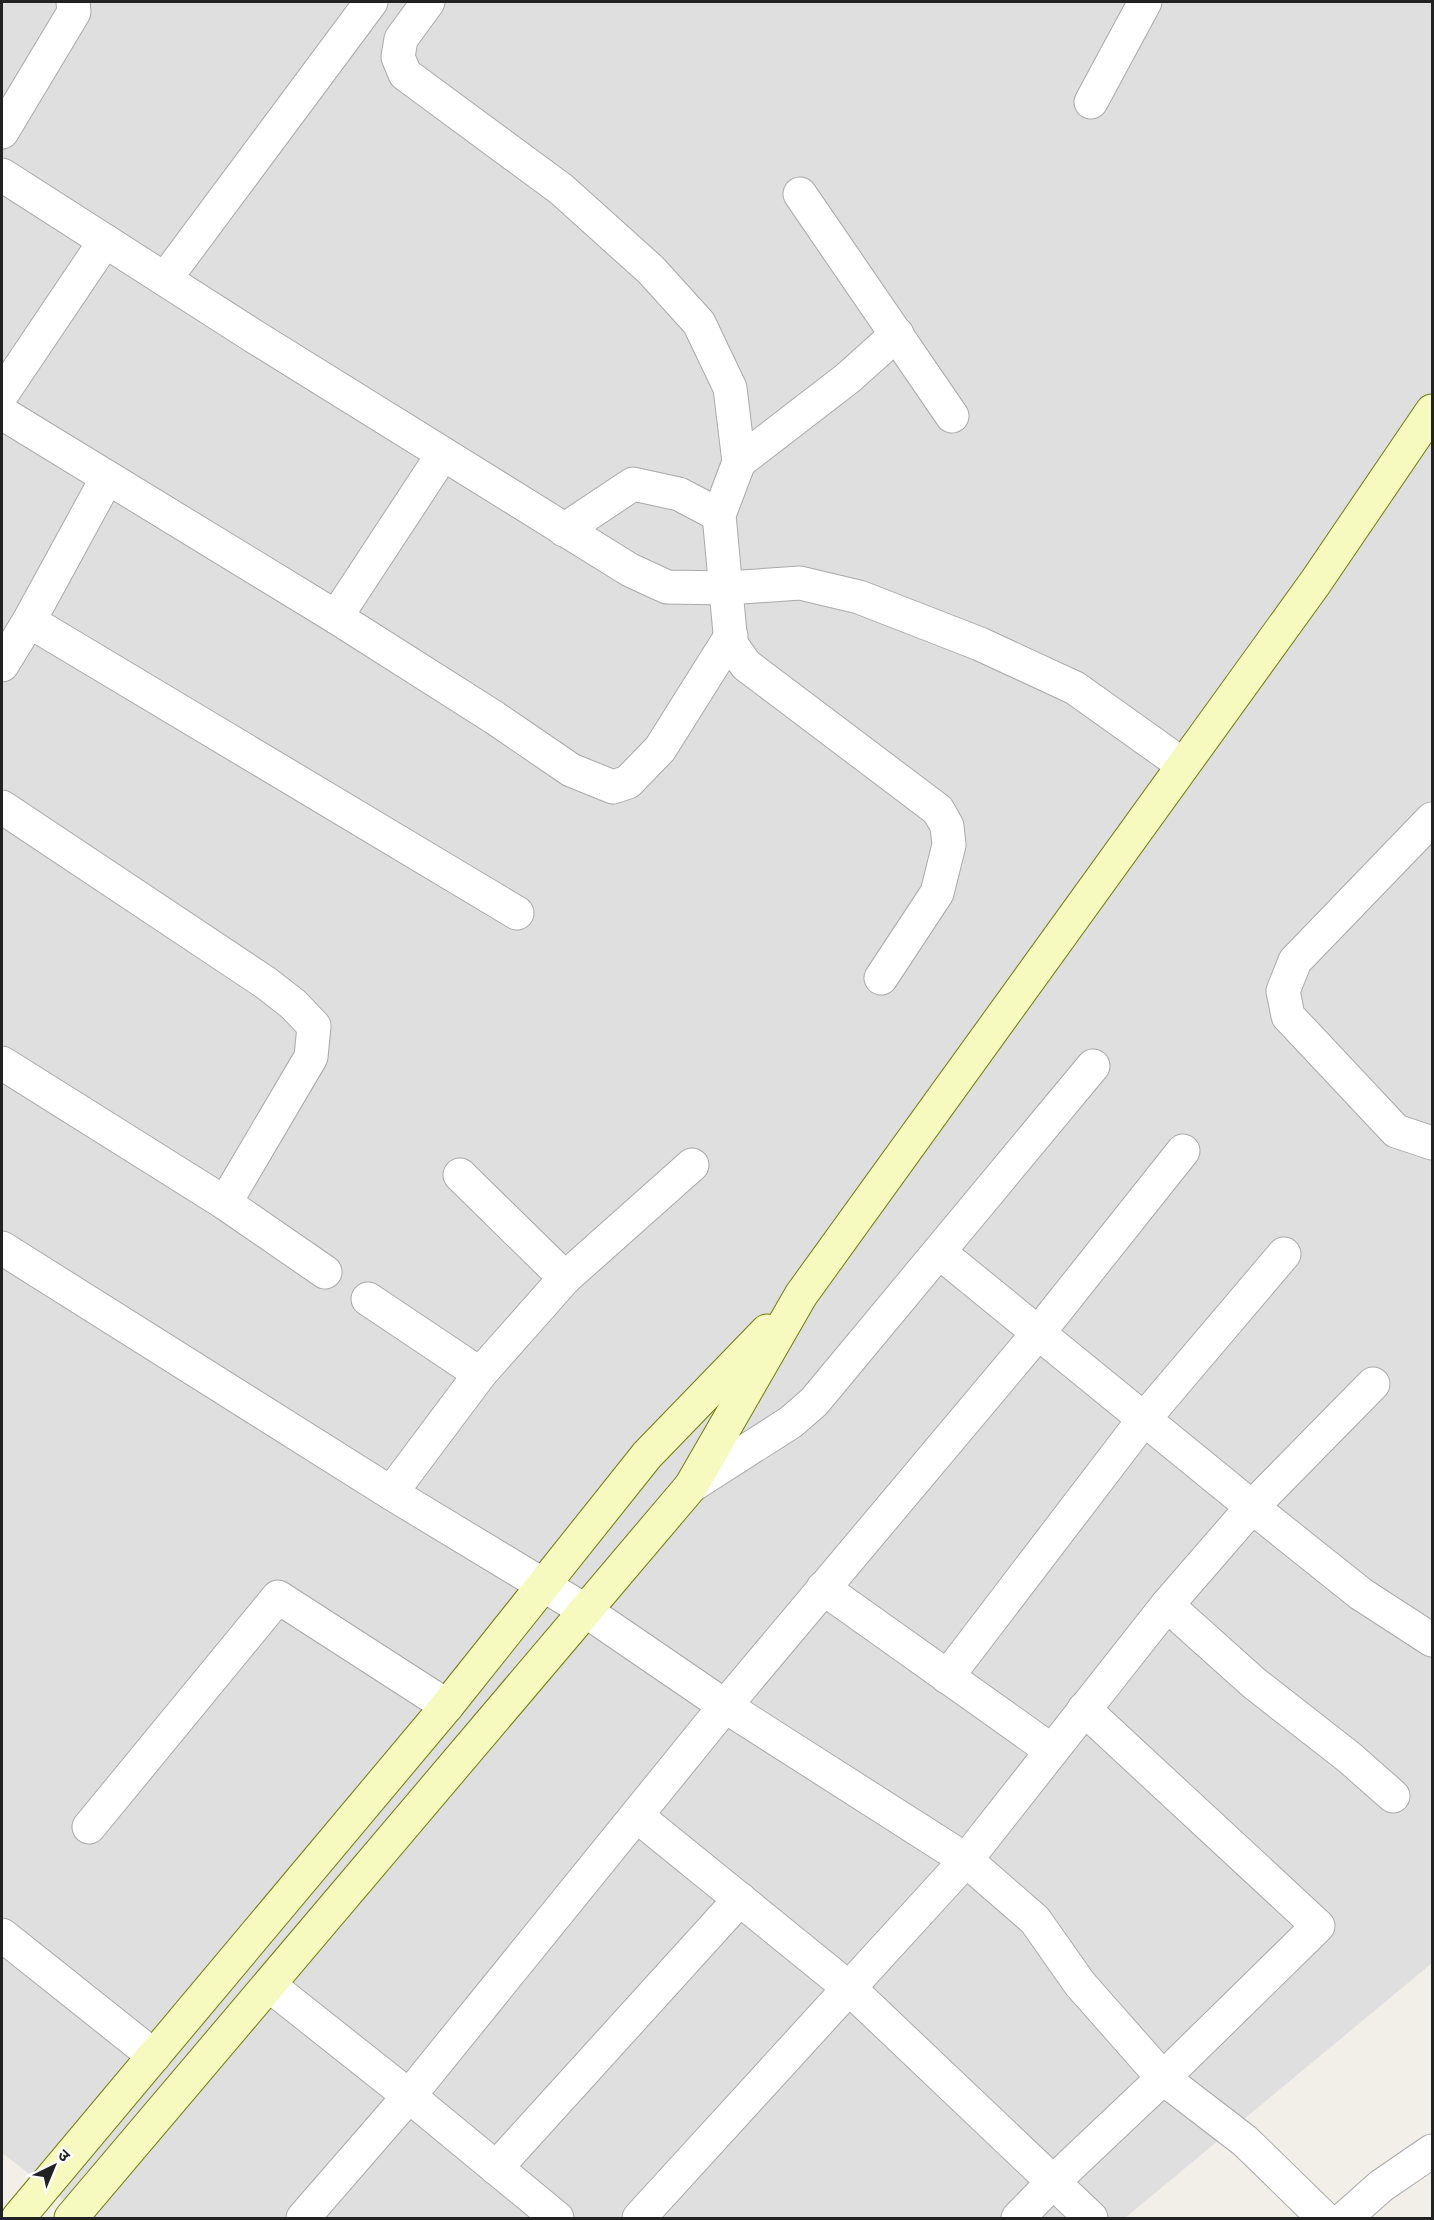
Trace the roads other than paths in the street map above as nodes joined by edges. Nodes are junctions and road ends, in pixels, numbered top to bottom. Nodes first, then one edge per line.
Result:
1 (73, 2) edge
2 (370, 2) edge
3 (428, 2) edge
4 (1145, 2) edge
5 (1091, 102) dead end
6 (2, 132) edge
7 (2, 176) edge
8 (800, 194) dead end
9 (105, 242) junction
10 (165, 279) junction
11 (897, 334) junction
12 (2, 394) edge
13 (1432, 411) edge
14 (2, 413) edge
15 (952, 416) dead end
16 (443, 454) junction
17 (739, 462) junction
18 (107, 478) junction
19 (719, 515) junction
20 (564, 530) junction
21 (727, 588) junction
22 (336, 617) junction
23 (29, 621) junction
24 (730, 636) junction
25 (2, 665) edge
26 (1183, 765) junction
27 (2, 807) edge
28 (1432, 819) edge
29 (517, 913) dead end
30 (881, 978) dead end
31 (2, 1063) edge
32 (1093, 1066) dead end
33 (1432, 1143) edge
34 (1183, 1151) dead end
35 (692, 1165) dead end
36 (460, 1175) dead end
37 (225, 1203) junction
38 (2, 1248) edge
39 (939, 1252) junction
40 (1284, 1254) dead end
41 (325, 1272) dead end
42 (565, 1278) junction
43 (801, 1295) junction
44 (368, 1299) dead end
45 (1038, 1332) junction
46 (480, 1374) junction
47 (1373, 1384) dead end
48 (1144, 1419) junction
49 (691, 1486) junction
50 (391, 1493) junction
51 (1252, 1508) junction
52 (543, 1586) junction
53 (823, 1588) junction
54 (1167, 1605) junction
55 (586, 1611) junction
56 (1432, 1640) edge
57 (947, 1677) junction
58 (447, 1706) junction
59 (725, 1706) junction
60 (1084, 1709) junction
61 (1052, 1751) junction
62 (1393, 1796) dead end
63 (637, 1816) junction
64 (89, 1827) dead end
65 (966, 1860) junction
66 (740, 1899) junction
67 (2, 1935) edge
68 (269, 1985) junction
69 (849, 1988) junction
70 (154, 2056) junction
71 (1163, 2078) junction
72 (409, 2096) junction
73 (111, 2107) junction
74 (141, 2135) junction
75 (1432, 2151) edge
76 (496, 2168) junction
77 (1053, 2182) junction
78 (18, 2218) edge
79 (71, 2218) edge
80 (303, 2218) edge
81 (557, 2218) edge
82 (639, 2218) edge
83 (1018, 2218) edge
84 (1091, 2218) edge
85 (1324, 2218) edge
86 (1345, 2218) edge

1 - 6 street
2 - 10 street
3 - 17 street
4 - 5 street
7 - 9 street
8 - 11 street
9 - 10 street
9 - 12 street
10 - 16 street
11 - 15 street
11 - 17 street
13 - 26 street
14 - 18 street
16 - 20 street
16 - 22 street
17 - 19 street
18 - 22 street
18 - 23 street
19 - 20 street
19 - 21 street
20 - 21 street
21 - 24 street
21 - 26 street
22 - 24 street
23 - 25 street
23 - 29 street
24 - 30 street
26 - 43 street
27 - 37 street
28 - 33 street
31 - 37 street
32 - 39 street
34 - 45 street
35 - 42 street
36 - 42 street
37 - 41 street
38 - 50 street
39 - 45 street
39 - 49 street
40 - 48 street
42 - 46 street
43 - 49 street
43 - 52 street
44 - 46 street
45 - 48 street
45 - 53 street
46 - 50 street
47 - 51 street
48 - 51 street
48 - 57 street
49 - 55 street
50 - 52 street
51 - 54 street
51 - 56 street
52 - 55 street
52 - 58 street
53 - 57 street
53 - 59 street
54 - 60 street
54 - 62 street
55 - 59 street
55 - 68 street
57 - 61 street
58 - 64 street
58 - 70 street
59 - 63 street
59 - 65 street
60 - 61 street
60 - 71 street
61 - 65 street
63 - 66 street
63 - 72 street
65 - 69 street
65 - 71 street
66 - 69 street
66 - 76 street
67 - 70 street
68 - 72 street
68 - 74 street
69 - 77 street
69 - 82 street
70 - 73 street
71 - 77 street
71 - 85 street
72 - 76 street
72 - 80 street
73 - 74 street
73 - 78 street
74 - 79 street
75 - 86 street
76 - 81 street
77 - 83 street
77 - 84 street

